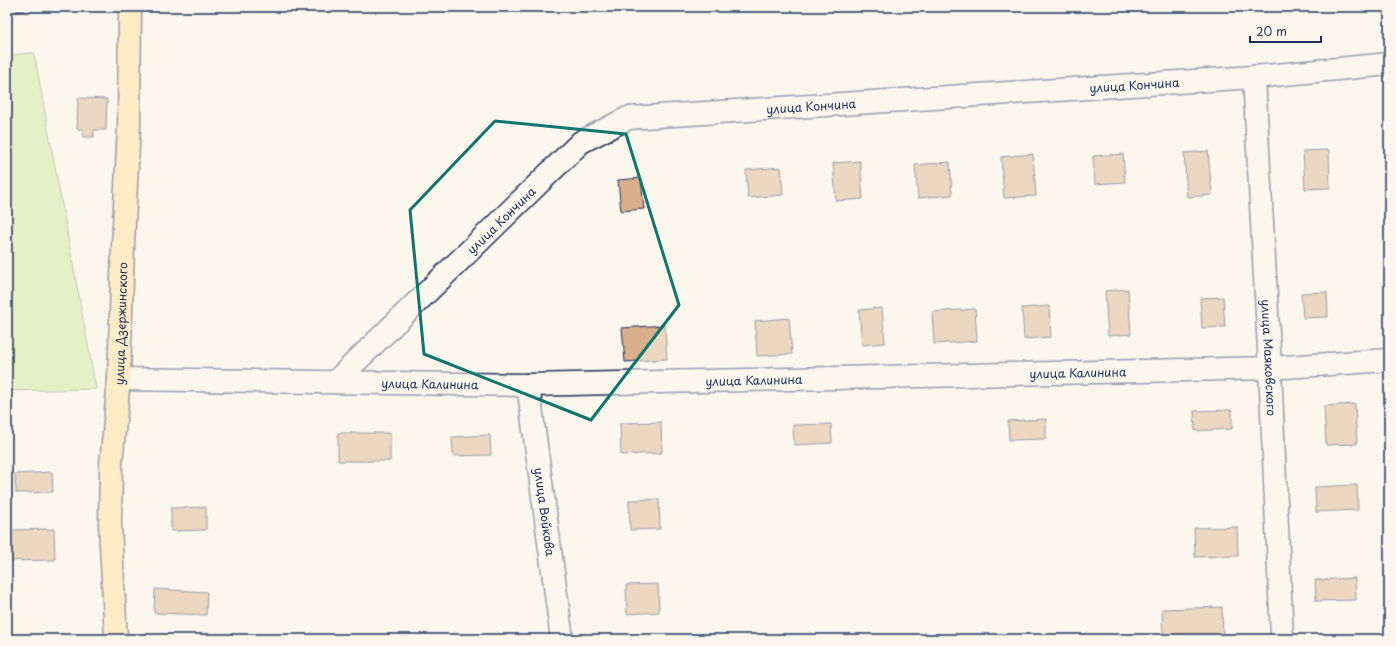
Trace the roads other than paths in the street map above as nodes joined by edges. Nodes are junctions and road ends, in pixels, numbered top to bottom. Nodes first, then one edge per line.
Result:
1 (130, 7) edge
2 (1389, 64) edge
3 (1254, 77) junction
4 (1389, 360) edge
5 (1270, 368) junction
6 (120, 379) junction
7 (335, 382) junction
8 (528, 385) junction
9 (116, 639) edge
10 (562, 639) edge
11 (1282, 639) edge

1 - 6 main road, улица Дзержинского
2 - 3 street, улица Кончина
3 - 5 street, улица Маяковского
3 - 7 street, улица Кончина
4 - 5 street, улица Калинина
5 - 8 street, улица Калинина
5 - 11 street, улица Маяковского
6 - 7 street, улица Калинина
6 - 9 main road, улица Дзержинского
7 - 8 street, улица Калинина
8 - 10 street, улица Войкова

